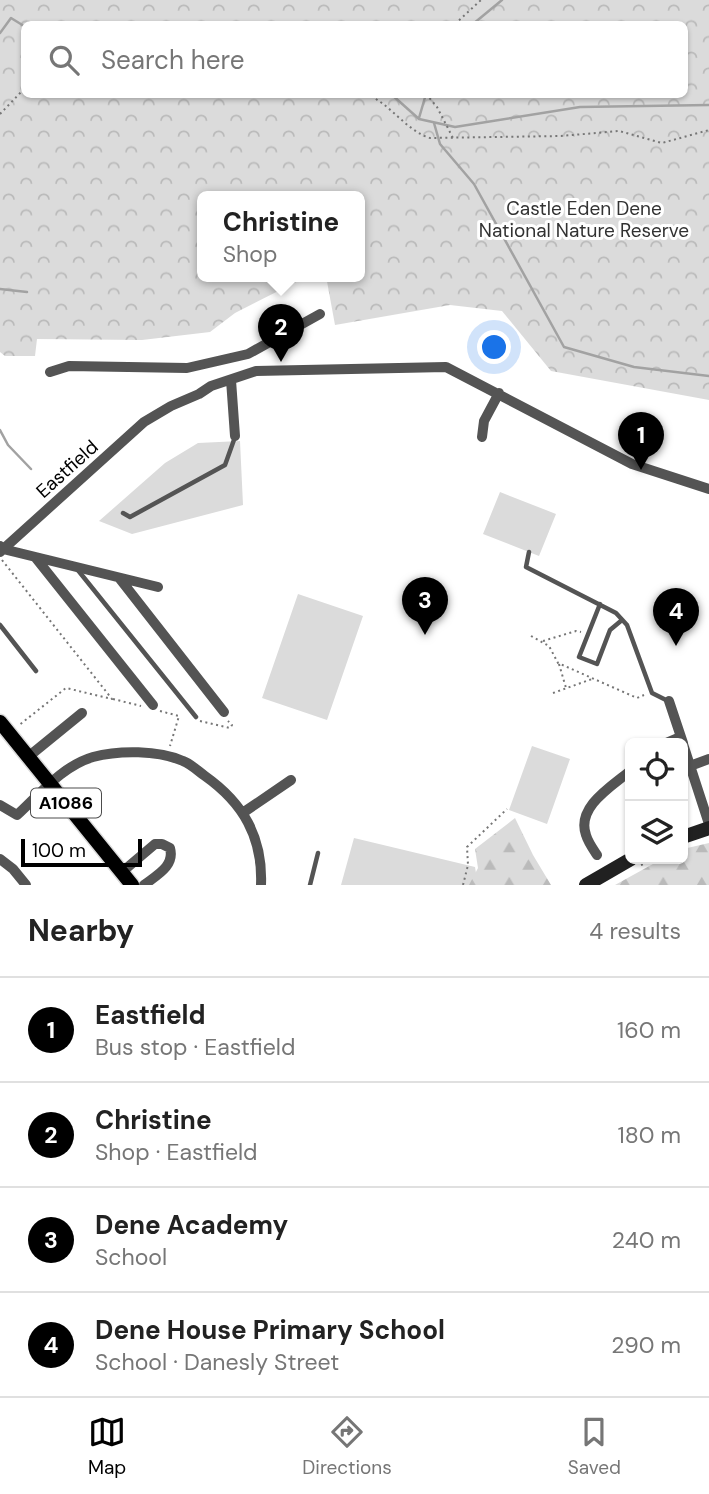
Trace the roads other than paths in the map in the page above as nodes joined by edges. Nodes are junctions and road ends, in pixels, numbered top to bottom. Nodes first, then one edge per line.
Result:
1 (320, 314) dead end
2 (248, 354) junction
3 (256, 371) junction
4 (50, 372) dead end
5 (231, 380) junction
6 (499, 393) junction
7 (235, 436) joint
8 (482, 438) dead end
9 (709, 489) edge
10 (123, 513) dead end
11 (1, 551) edge
12 (529, 552) dead end
13 (35, 557) junction
14 (76, 568) junction
15 (120, 579) junction
16 (158, 587) dead end
17 (600, 604) junction
18 (622, 620) junction
19 (0, 625) edge
20 (36, 671) dead end
21 (669, 701) joint
22 (150, 707) road end
23 (225, 712) road end
24 (82, 713) dead end
25 (196, 718) road end
26 (0, 722) edge
27 (681, 738) edge
28 (28, 757) junction
29 (709, 759) edge
30 (688, 760) edge
31 (690, 766) junction
32 (625, 775) edge
33 (291, 780) dead end
34 (50, 783) junction
35 (0, 805) edge
36 (244, 812) junction
37 (709, 826) edge
38 (688, 835) edge
39 (318, 853) dead end
40 (597, 855) dead end
41 (0, 859) edge
42 (625, 862) edge
43 (122, 873) junction
44 (26, 885) edge
45 (132, 885) edge
46 (144, 885) edge
47 (261, 885) edge
48 (310, 885) edge
49 (586, 885) edge

1 - 2 street
2 - 3 street
2 - 4 street
3 - 5 street, Eastfield
3 - 6 street, Eastfield
5 - 7 street
5 - 11 street, Eastfield
6 - 8 street
6 - 9 street, Eastfield
7 - 10 lane
11 - 13 street
12 - 17 lane
13 - 14 street
13 - 22 street
14 - 15 street
14 - 25 lane
15 - 16 street
15 - 23 street
17 - 18 lane
17 - 18 lane
18 - 21 lane
19 - 20 lane
21 - 27 street
24 - 28 street
26 - 28 main road, A1086
28 - 34 main road, A1086
29 - 31 street
30 - 31 street
31 - 37 street
32 - 40 street
33 - 36 street
34 - 35 street
34 - 36 street
34 - 43 main road, A1086
36 - 47 street
37 - 38 main road
39 - 48 lane
41 - 44 street
42 - 49 main road
43 - 45 main road, A1086
43 - 46 street

